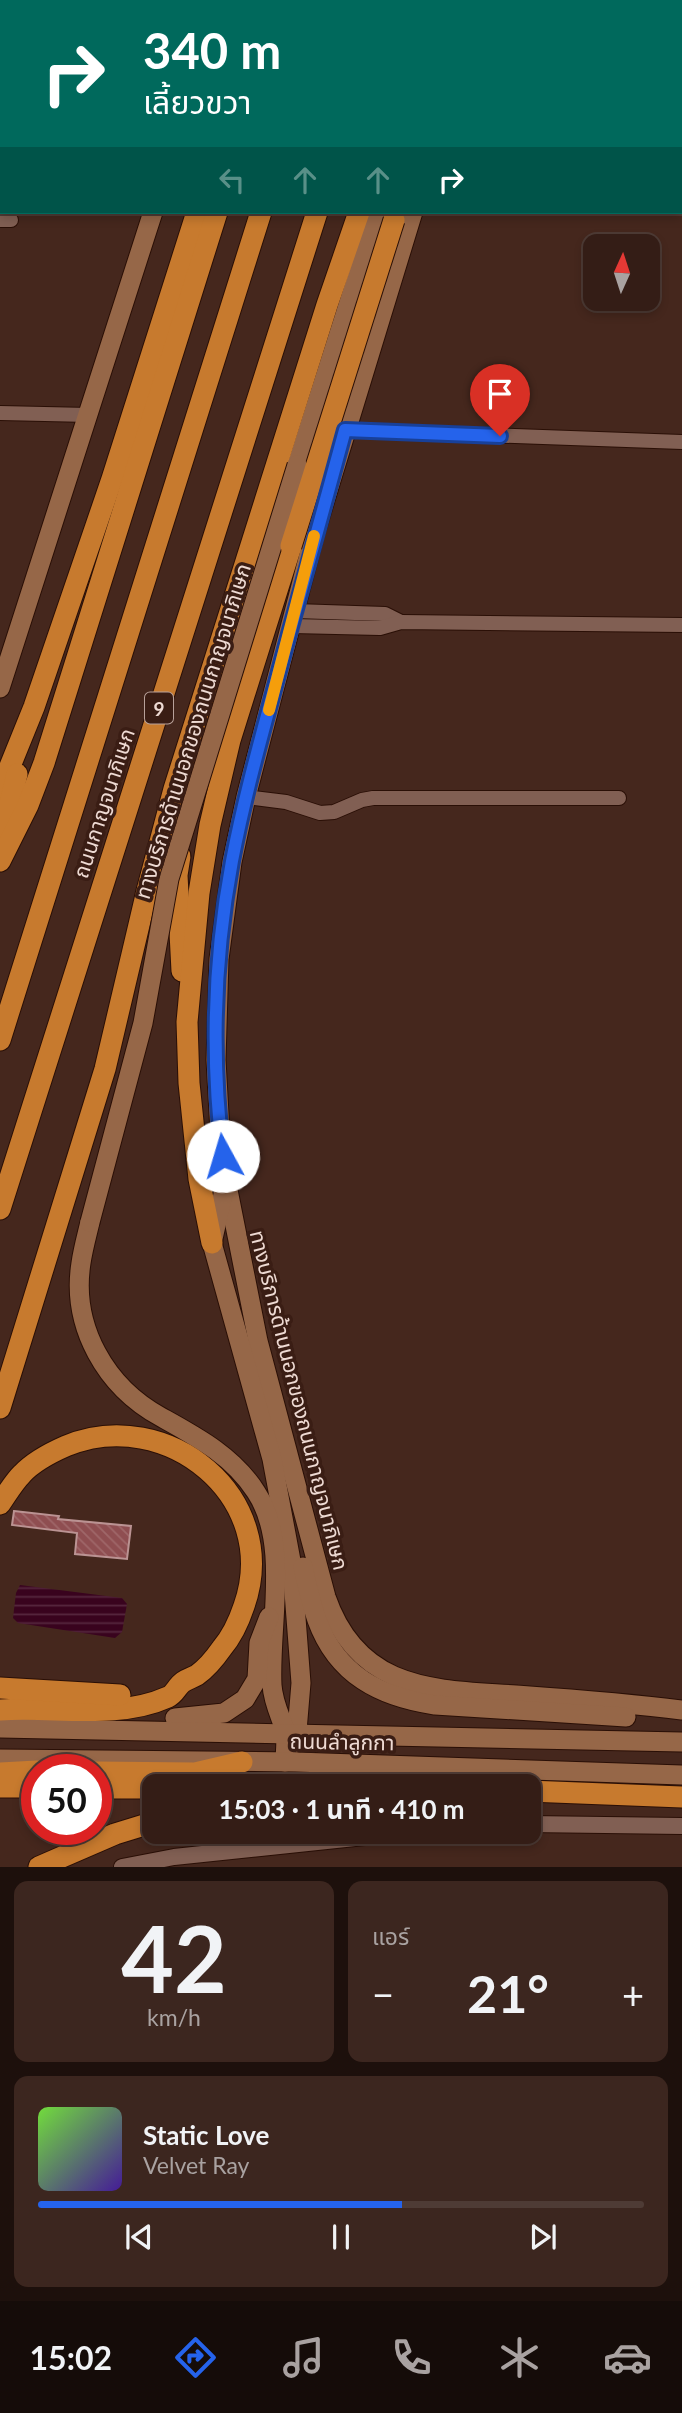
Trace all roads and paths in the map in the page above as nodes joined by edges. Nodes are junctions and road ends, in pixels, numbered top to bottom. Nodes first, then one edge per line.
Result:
1 (152, 214) edge
2 (196, 214) edge
3 (216, 214) edge
4 (260, 214) edge
5 (316, 214) edge
6 (358, 214) edge
7 (377, 214) edge
8 (391, 214) edge
9 (408, 216) edge
10 (395, 272) junction
11 (0, 413) edge
12 (89, 415) junction
13 (345, 430) junction
14 (682, 442) edge
15 (294, 618) junction
16 (682, 625) edge
17 (0, 688) edge
18 (204, 695) junction
19 (34, 708) junction
20 (0, 791) edge
21 (246, 797) junction
22 (619, 798) dead end
23 (0, 844) edge
24 (0, 861) edge
25 (187, 1022) junction
26 (0, 1040) edge
27 (226, 1180) junction
28 (1, 1207) edge
29 (212, 1244) junction
30 (0, 1408) edge
31 (272, 1459) junction
32 (0, 1504) edge
33 (273, 1604) junction
34 (299, 1652) junction
35 (273, 1653) junction
36 (182, 1683) junction
37 (0, 1688) edge
38 (0, 1710) edge
39 (682, 1710) edge
40 (682, 1720) edge
41 (0, 1728) edge
42 (291, 1733) junction
43 (448, 1736) junction
44 (682, 1742) edge
45 (0, 1759) edge
46 (242, 1762) junction
47 (291, 1762) junction
48 (448, 1766) junction
49 (21, 1772) edge
50 (112, 1772) edge
51 (0, 1773) edge
52 (682, 1775) edge
53 (0, 1787) edge
54 (21, 1787) edge
55 (112, 1788) edge
56 (142, 1788) edge
57 (541, 1792) edge
58 (682, 1797) edge
59 (541, 1824) edge
60 (142, 1826) edge
61 (682, 1826) edge
62 (298, 1844) edge
63 (39, 1867) edge
64 (122, 1867) edge

1 - 12 main road
2 - 19 highway
3 - 24 highway
4 - 26 highway, ถนนกาญจนาภิเษก
5 - 28 highway, ถนนกาญจนาภิเษก / 9
6 - 18 highway
7 - 33 main road, ทางบริการด้านนอกของถนนกาญจนาภิเษก, bridge
8 - 10 main road
9 - 10 main road, ทางบริการด้านนอกของถนนกาญจนาภิเษก
9 - 25 highway, bridge
10 - 13 main road, ทางบริการด้านนอกของถนนกาญจนาภิเษก
11 - 12 street
12 - 17 main road
13 - 14 street
13 - 15 main road, ทางบริการด้านนอกของถนนกาญจนาภิเษก
15 - 16 street
15 - 21 main road, ทางบริการด้านนอกของถนนกาญจนาภิเษก
18 - 25 highway
18 - 30 highway
19 - 20 highway
19 - 23 highway
21 - 22 street
21 - 27 main road, ทางบริการด้านนอกของถนนกาญจนาภิเษก
25 - 29 highway
27 - 29 main road
27 - 39 main road, ทางบริการด้านนอกของถนนกาญจนาภิเษก
29 - 31 main road, ทางบริการด้านนอกของถนนกาญจนาภิเษก
31 - 34 main road, ทางบริการด้านนอกของถนนกาญจนาภิเษก
31 - 40 main road
32 - 36 highway
33 - 35 main road, ทางบริการด้านนอกของถนนกาญจนาภิเษก
33 - 41 main road
34 - 35 main road
34 - 42 main road, ทางบริการด้านนอกของถนนกาญจนาภิเษก
35 - 42 main road, ทางบริการด้านนอกของถนนกาญจนาภิเษก
36 - 37 highway
36 - 38 highway
41 - 42 main road, ถนนลำลูกกา
42 - 43 main road, ถนนลำลูกกา
42 - 47 main road, ทางบริการด้านนอกของถนนกาญจนาภิเษก
43 - 44 main road, ถนนลำลูกกา
43 - 48 main road
45 - 46 main road, ถนนลำลูกกา
46 - 47 main road, ถนนลำลูกกา
46 - 50 highway
47 - 48 main road, ถนนลำลูกกา
48 - 52 main road, ถนนลำลูกกา
49 - 51 highway
53 - 54 highway
55 - 56 highway
57 - 58 highway
59 - 61 street
60 - 63 highway
62 - 64 street

